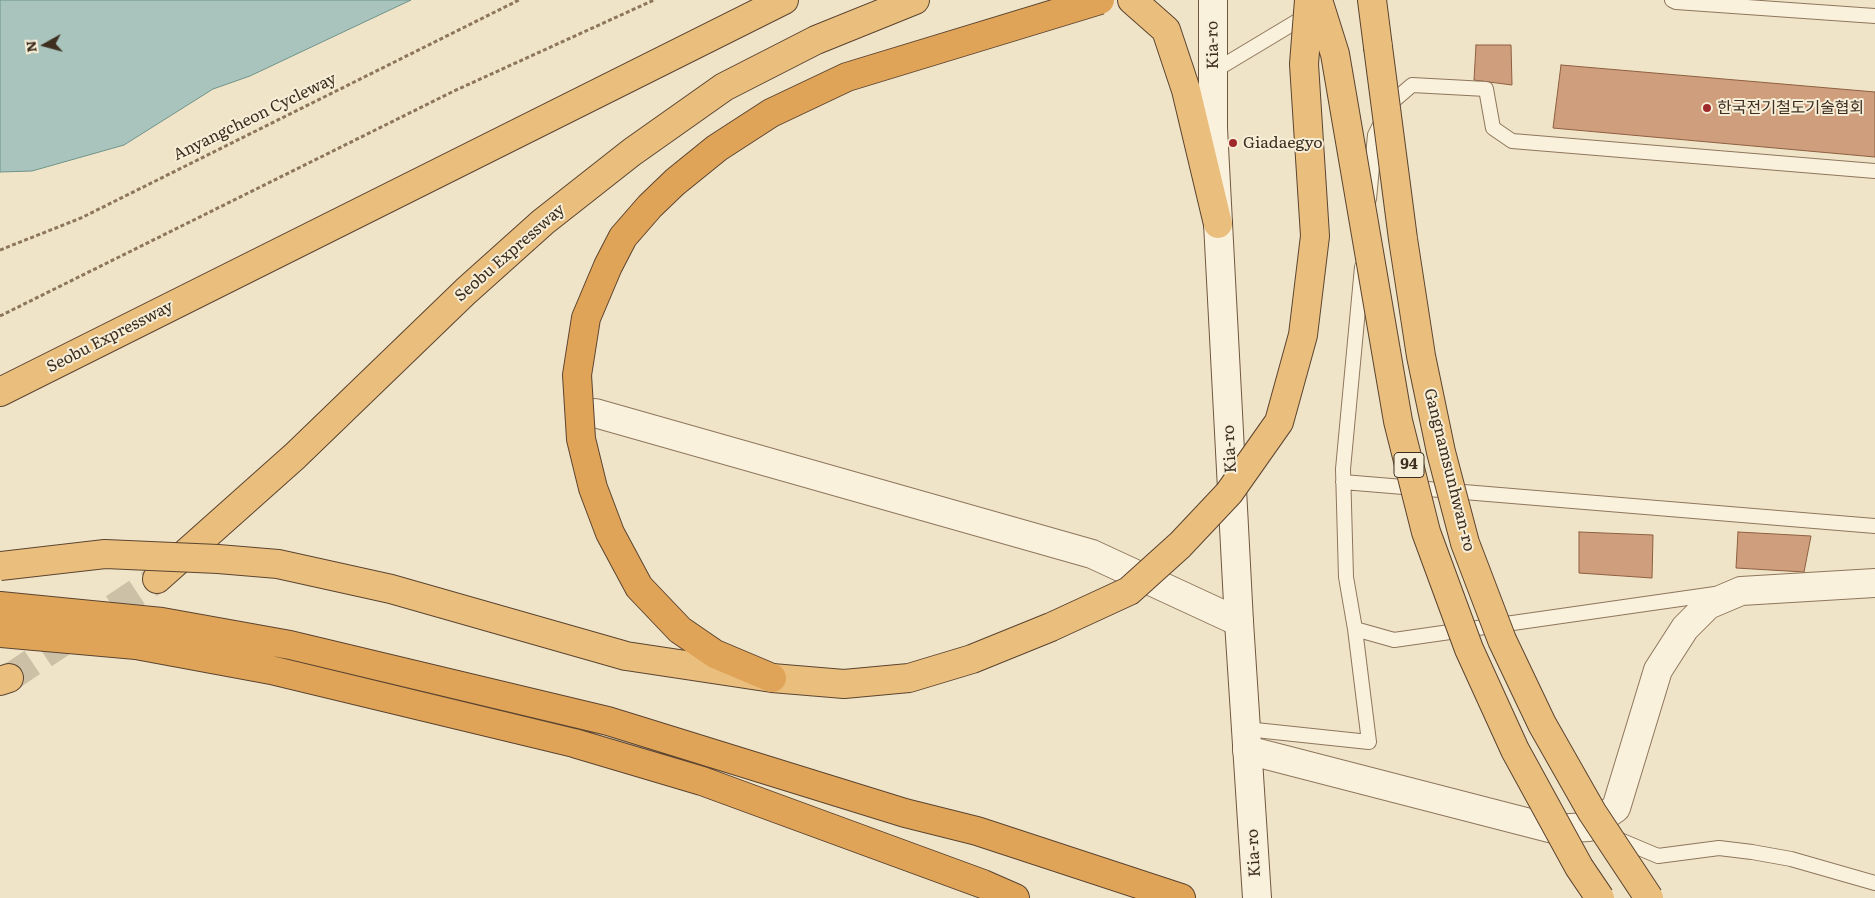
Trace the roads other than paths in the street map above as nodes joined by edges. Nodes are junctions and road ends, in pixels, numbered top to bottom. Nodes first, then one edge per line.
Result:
1 (784, 0) edge
2 (915, 0) edge
3 (1100, 0) edge
4 (1132, 0) edge
5 (1213, 0) edge
6 (1309, 0) edge
7 (1318, 0) edge
8 (1332, 0) edge
9 (1372, 0) edge
10 (1672, 0) edge
11 (1875, 16) edge
12 (1214, 71) junction
13 (1875, 171) edge
14 (1218, 224) junction
15 (0, 392) edge
16 (595, 413) dead end
17 (1343, 482) junction
18 (1875, 526) edge
19 (0, 566) edge
20 (157, 579) tunnel mouth
21 (1875, 583) edge
22 (1740, 591) junction
23 (0, 606) edge
24 (1239, 622) junction
25 (1355, 629) junction
26 (0, 633) edge
27 (772, 678) junction
28 (1247, 740) junction
29 (1589, 827) junction
30 (1875, 883) edge
31 (1015, 898) edge
32 (1181, 898) edge
33 (1256, 898) edge
34 (1600, 898) edge
35 (1649, 898) edge

1 - 15 highway, Seobu Expressway
2 - 20 highway, Seobu Expressway
3 - 27 highway, bridge
4 - 14 highway
5 - 12 street, Kia-ro
6 - 27 highway, bridge
7 - 34 highway, Gangnamsunhwan-ro / 94, bridge
8 - 12 lane
9 - 35 highway, Gangnamsunhwan-ro / 94, bridge
10 - 11 lane
12 - 14 street, Kia-ro
13 - 17 lane
14 - 24 street, Kia-ro
16 - 24 street
17 - 18 lane
17 - 25 lane
19 - 27 highway, bridge
21 - 22 street
22 - 25 lane
22 - 29 street
23 - 32 highway
24 - 28 street, Kia-ro
25 - 28 lane
26 - 31 highway
28 - 29 street
28 - 33 street, Kia-ro
29 - 30 lane

